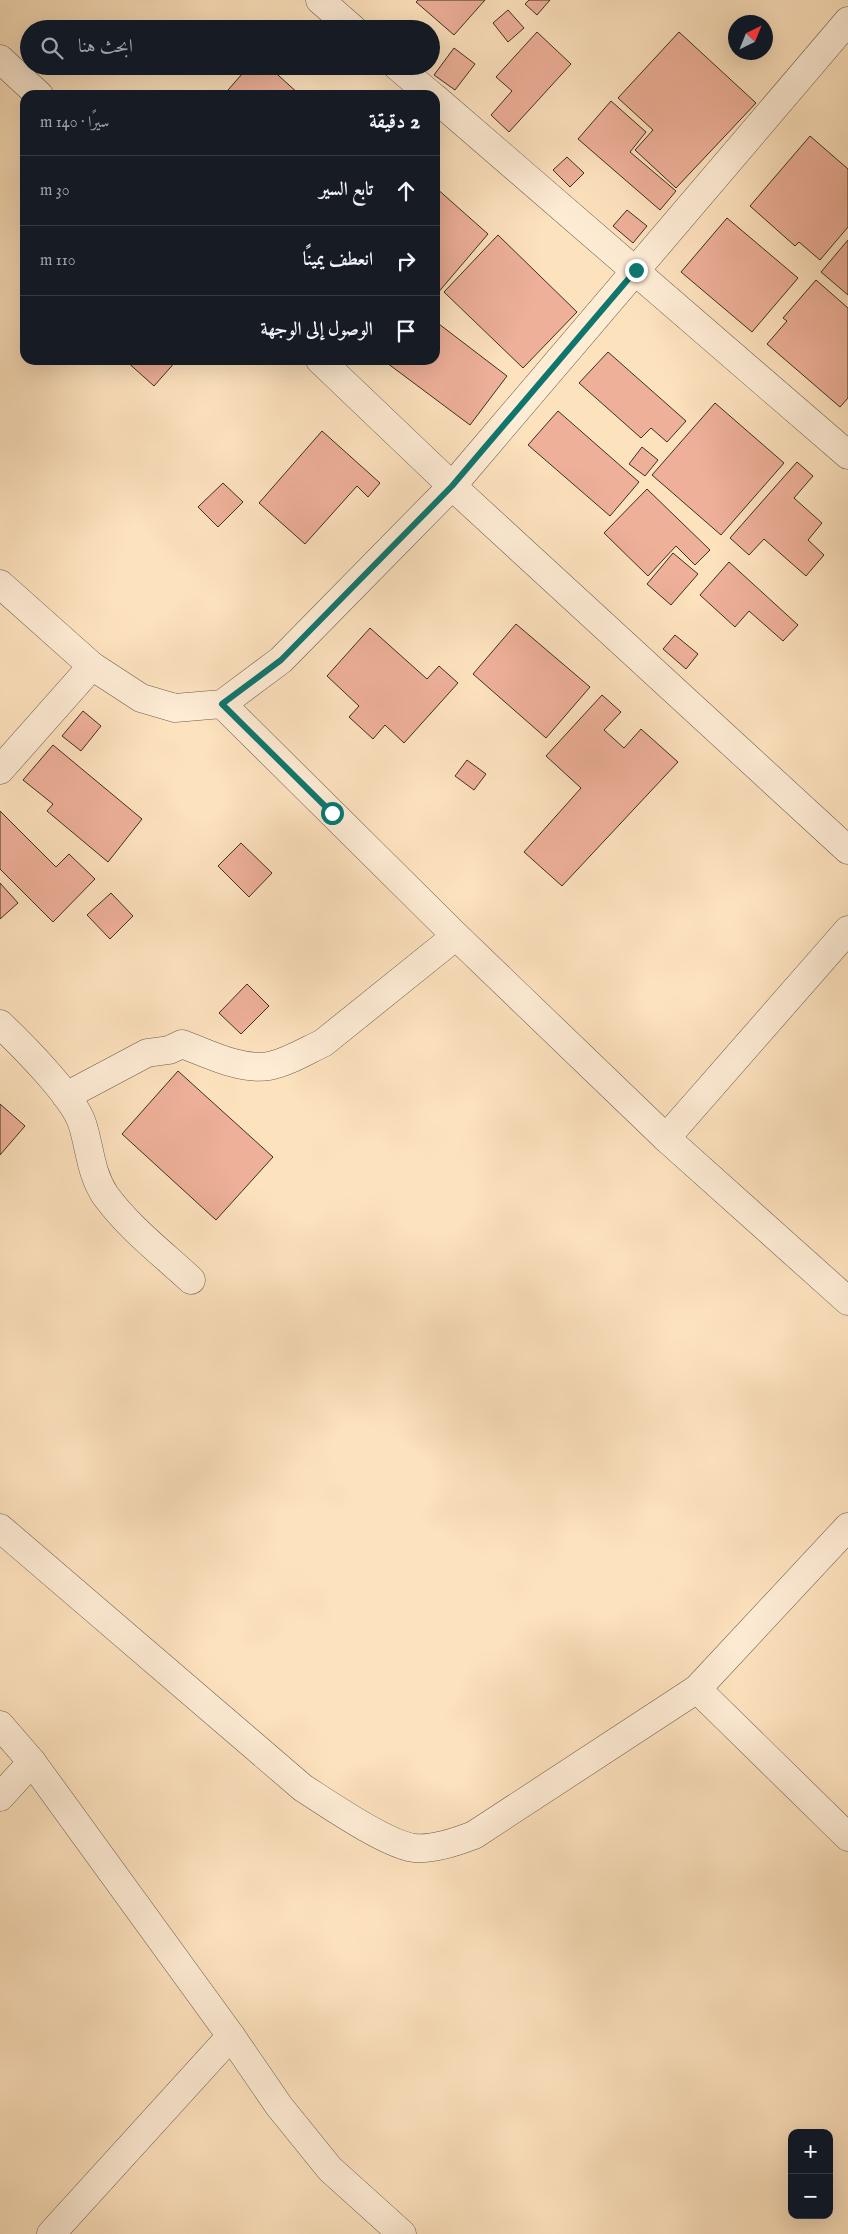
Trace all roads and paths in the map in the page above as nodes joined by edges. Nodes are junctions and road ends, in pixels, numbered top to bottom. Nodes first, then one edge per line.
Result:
1 (320, 0) edge
2 (343, 20) edge
3 (848, 21) edge
4 (0, 59) edge
5 (408, 75) edge
6 (34, 90) edge
7 (425, 90) edge
8 (440, 102) edge
9 (636, 270) junction
10 (325, 365) edge
11 (848, 455) edge
12 (452, 486) junction
13 (0, 584) edge
14 (92, 666) junction
15 (222, 704) junction
16 (0, 770) edge
17 (848, 850) edge
18 (848, 930) edge
19 (456, 936) junction
20 (0, 1024) edge
21 (66, 1096) junction
22 (666, 1138) junction
23 (192, 1280) dead end
24 (848, 1301) edge
25 (848, 1527) edge
26 (0, 1528) edge
27 (697, 1689) junction
28 (0, 1725) edge
29 (32, 1762) junction
30 (0, 1798) edge
31 (848, 1837) edge
32 (230, 2036) junction
33 (51, 2234) edge
34 (402, 2234) edge

1 - 2 street
3 - 9 street
4 - 6 street
5 - 7 street
8 - 9 street
9 - 11 street
9 - 12 street
10 - 12 street
12 - 15 street
12 - 17 street
13 - 14 street
14 - 15 street
14 - 16 street
15 - 19 street
18 - 22 street
19 - 21 street
19 - 22 street
20 - 21 street
21 - 23 street
22 - 24 street
25 - 27 street
26 - 27 street
27 - 31 street
28 - 29 street
29 - 30 street
29 - 32 street
32 - 33 street
32 - 34 street

